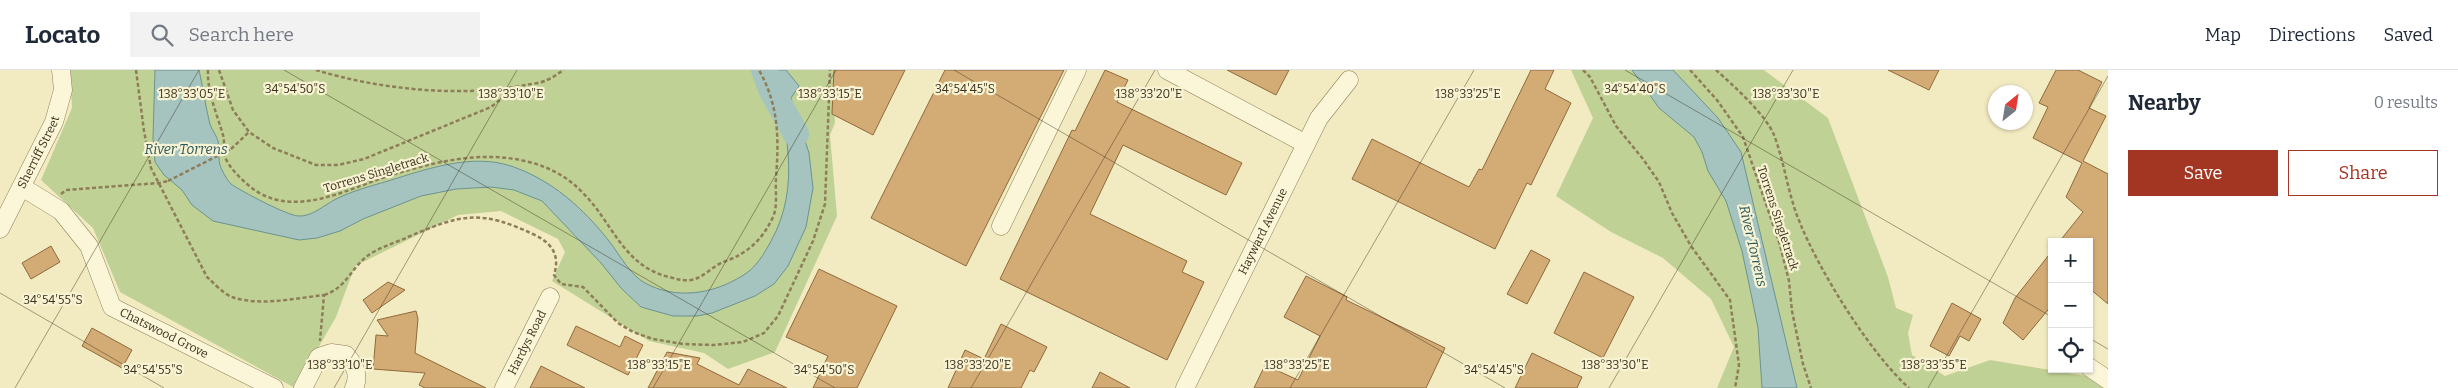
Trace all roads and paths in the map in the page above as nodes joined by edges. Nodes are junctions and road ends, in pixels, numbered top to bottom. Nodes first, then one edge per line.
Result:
1 (61, 70) edge
2 (136, 70) edge
3 (208, 70) edge
4 (219, 70) edge
5 (316, 70) edge
6 (564, 70) edge
7 (759, 70) edge
8 (830, 70) edge
9 (1077, 70) edge
10 (1167, 70) edge
11 (1584, 70) edge
12 (1690, 70) edge
13 (1716, 70) edge
14 (1349, 80) dead end
15 (516, 87) junction
16 (249, 132) junction
17 (1306, 144) junction
18 (159, 184) junction
19 (22, 187) junction
20 (47, 202) junction
21 (1001, 226) dead end
22 (0, 228) edge
23 (324, 295) junction
24 (550, 297) dead end
25 (319, 357) junction
26 (2093, 370) edge
27 (2108, 380) edge
28 (274, 388) edge
29 (302, 388) edge
30 (354, 388) edge
31 (504, 388) edge
32 (1185, 388) edge
33 (1735, 388) edge
34 (1810, 388) edge
35 (1909, 388) edge

1 - 19 street, Sherriff Street
2 - 18 path
3 - 7 path, Torrens Singletrack
4 - 16 path
5 - 15 path
6 - 15 path
8 - 23 path
9 - 21 street
10 - 17 street
11 - 33 path
12 - 34 path, Torrens Singletrack
13 - 35 path
14 - 17 street, Hayward Avenue
15 - 16 path
16 - 18 path, bridge
17 - 32 street, Hayward Avenue
18 - 20 path
18 - 23 path
19 - 20 street, Chatswood Grove
19 - 22 street, Sherriff Street
20 - 28 street, Chatswood Grove
23 - 25 path
24 - 31 street, Hardys Road
25 - 29 street
25 - 30 street
26 - 27 street

